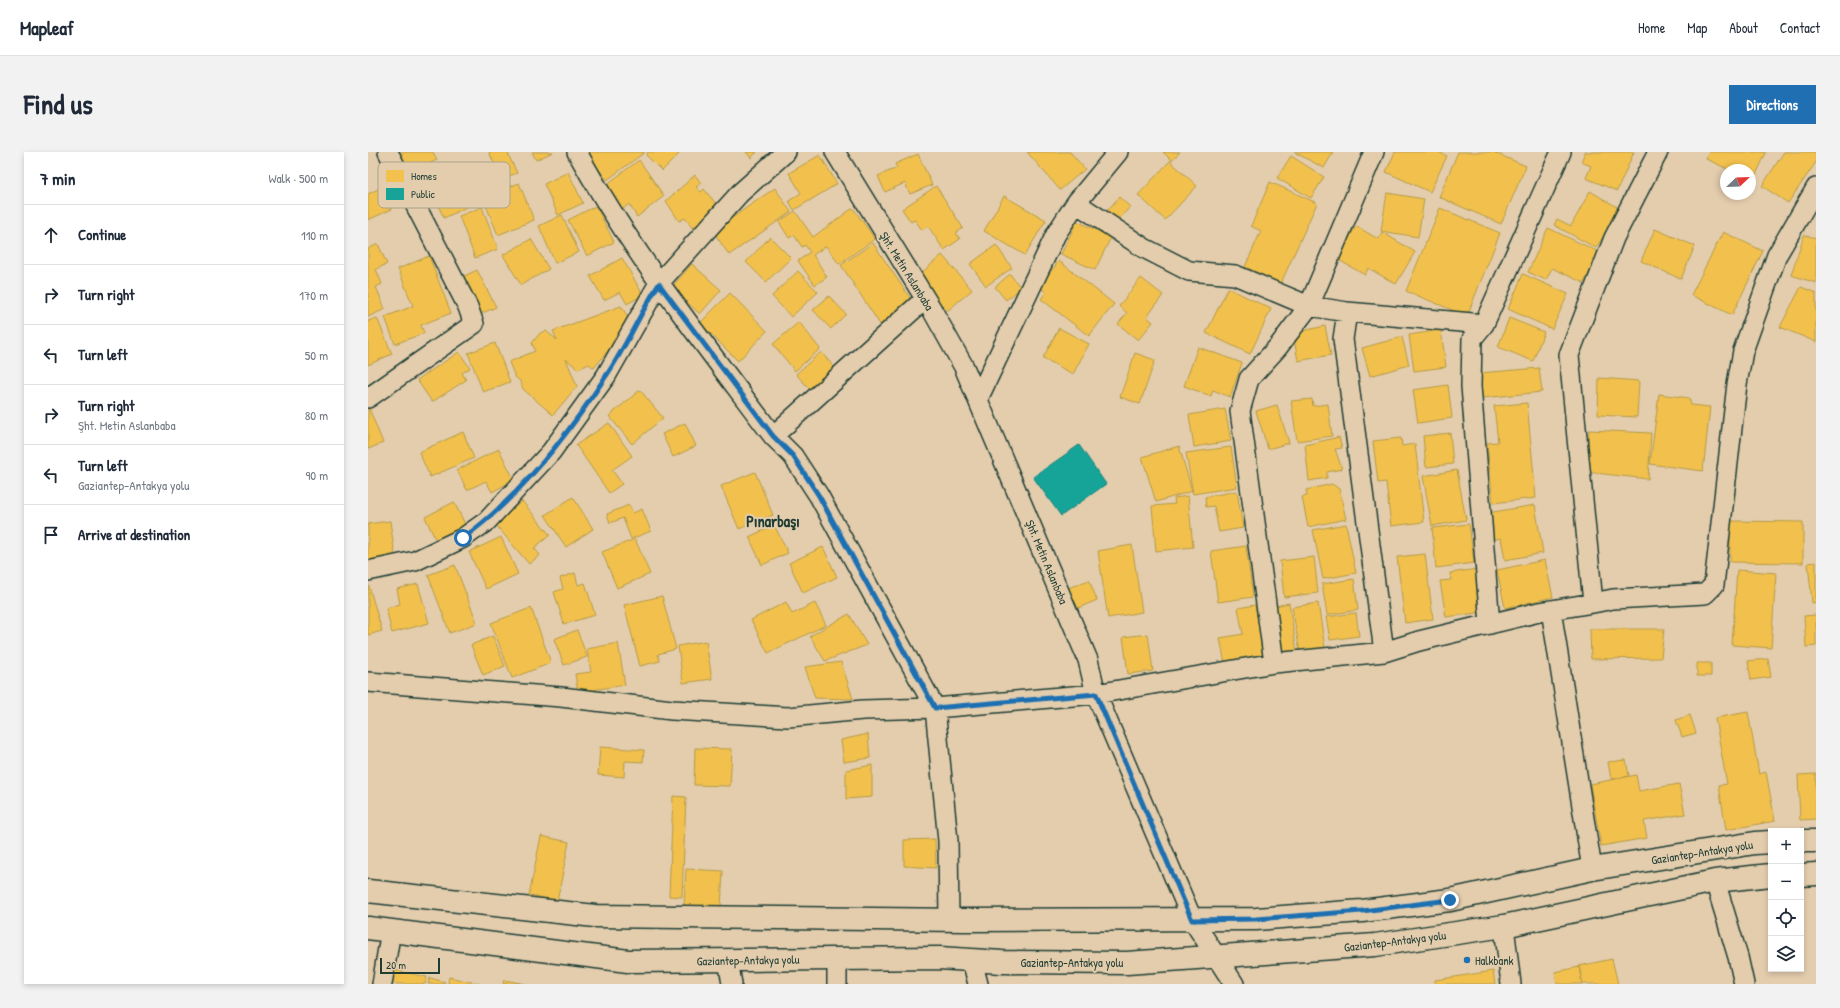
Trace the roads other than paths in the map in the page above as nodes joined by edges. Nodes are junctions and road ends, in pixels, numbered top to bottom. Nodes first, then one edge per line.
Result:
1 (388, 152) edge
2 (577, 152) edge
3 (786, 152) edge
4 (834, 152) edge
5 (1118, 152) edge
6 (1374, 152) edge
7 (1561, 152) edge
8 (1658, 152) edge
9 (393, 162) edge
10 (1816, 188) edge
11 (1076, 203) junction
12 (417, 208) edge
13 (659, 284) junction
14 (925, 299) junction
15 (1309, 306) junction
16 (1347, 312) junction
17 (1484, 324) junction
18 (368, 398) edge
19 (978, 399) junction
20 (773, 436) junction
21 (368, 571) edge
22 (1593, 603) junction
23 (1551, 610) junction
24 (1490, 624) junction
25 (1384, 652) junction
26 (1274, 663) junction
27 (368, 682) edge
28 (1096, 694) junction
29 (935, 708) junction
30 (1816, 841) edge
31 (1768, 842) edge
32 (1804, 842) edge
33 (1592, 869) junction
34 (1816, 874) edge
35 (1768, 875) edge
36 (1804, 875) edge
37 (1715, 881) junction
38 (368, 891) edge
39 (949, 919) junction
40 (1192, 920) junction
41 (1504, 926) junction
42 (368, 928) edge
43 (391, 930) junction
44 (1217, 956) junction
45 (837, 959) junction
46 (728, 960) junction
47 (972, 960) junction
48 (382, 984) edge
49 (732, 984) edge
50 (838, 984) edge
51 (978, 984) edge
52 (1234, 984) edge
53 (1511, 984) edge
54 (1744, 984) edge

1 - 9 street
2 - 13 street
3 - 13 street
4 - 14 street, Şht. Metin Aslanbaba
5 - 11 street
6 - 15 street
7 - 17 street
8 - 22 street
10 - 22 street
11 - 15 street
11 - 19 street
12 - 18 street
13 - 20 street
13 - 21 street
14 - 19 street, Şht. Metin Aslanbaba
14 - 20 street
15 - 16 street
15 - 26 street
16 - 17 street
16 - 25 street
17 - 24 street
19 - 28 street, Şht. Metin Aslanbaba
20 - 29 street
22 - 23 street
23 - 24 street
23 - 33 street
24 - 25 street
25 - 26 street
26 - 28 street
27 - 29 street
28 - 29 street
28 - 40 street, Şht. Metin Aslanbaba
29 - 39 street
30 - 32 main road
31 - 33 main road, Gaziantep-Antakya yolu
33 - 40 main road, Gaziantep-Antakya yolu
34 - 36 main road
35 - 37 main road, Gaziantep-Antakya yolu
37 - 41 main road, Gaziantep-Antakya yolu
37 - 54 street
38 - 39 main road, Gaziantep-Antakya yolu
39 - 40 main road, Gaziantep-Antakya yolu
40 - 44 street, Şht. Metin Aslanbaba
41 - 44 main road, Gaziantep-Antakya yolu
41 - 53 street
42 - 43 main road, Gaziantep-Antakya yolu
43 - 46 main road, Gaziantep-Antakya yolu
43 - 48 street
44 - 47 main road, Gaziantep-Antakya yolu
44 - 52 street, Şht. Metin Aslanbaba
45 - 46 main road, Gaziantep-Antakya yolu
45 - 47 main road, Gaziantep-Antakya yolu
45 - 50 street
46 - 49 street
47 - 51 street

